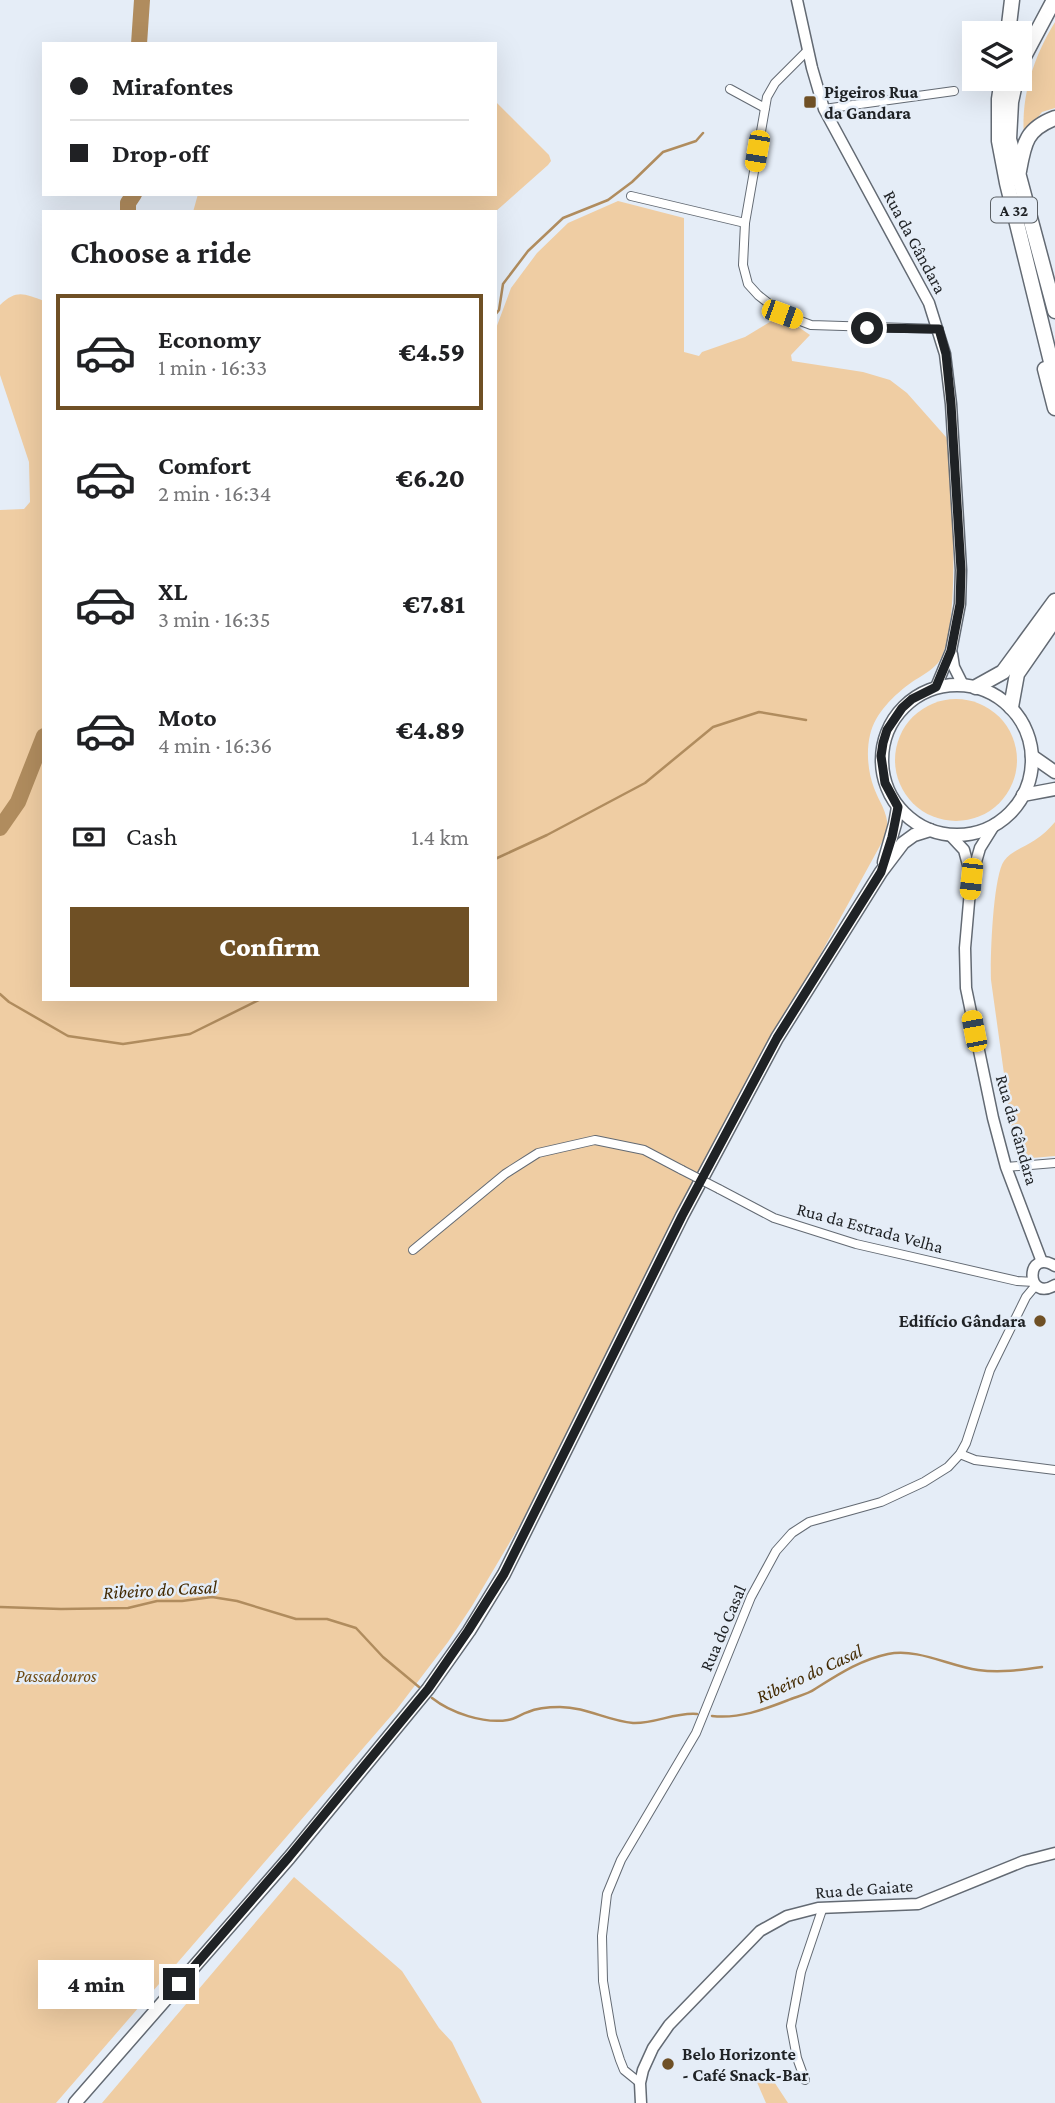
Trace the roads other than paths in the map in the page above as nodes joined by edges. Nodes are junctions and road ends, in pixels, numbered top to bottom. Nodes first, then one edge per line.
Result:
1 (797, 0) edge
2 (1012, 0) edge
3 (1045, 0) edge
4 (1054, 0) edge
5 (1009, 21) edge
6 (1032, 23) edge
7 (1032, 41) edge
8 (808, 50) junction
9 (730, 89) dead end
10 (954, 91) dead end
11 (1001, 91) edge
12 (1013, 91) edge
13 (765, 108) junction
14 (824, 108) junction
15 (1055, 118) edge
16 (1017, 176) junction
17 (631, 196) dead end
18 (745, 223) junction
19 (1055, 311) edge
20 (1040, 319) junction
21 (939, 329) junction
22 (1055, 350) edge
23 (1055, 378) edge
24 (1055, 408) edge
25 (1055, 601) edge
26 (1055, 619) edge
27 (951, 651) junction
28 (970, 686) junction
29 (936, 687) junction
30 (1011, 708) junction
31 (1032, 756) junction
32 (1055, 772) edge
33 (1055, 789) edge
34 (1023, 795) junction
35 (898, 807) junction
36 (995, 824) junction
37 (930, 830) junction
38 (950, 835) junction
39 (881, 872) junction
40 (971, 879) junction
41 (1055, 1163) edge
42 (1006, 1167) junction
43 (413, 1250) dead end
44 (1050, 1262) edge
45 (1035, 1283) junction
46 (1054, 1288) edge
47 (960, 1454) junction
48 (1055, 1470) edge
49 (1055, 1853) edge
50 (823, 1908) junction
51 (805, 2080) dead end
52 (640, 2082) junction
53 (75, 2103) edge
54 (641, 2103) edge

1 - 8 main road, Rua da Gândara
2 - 5 highway
3 - 6 highway
4 - 7 highway
8 - 13 street
8 - 14 main road, Rua da Gândara
9 - 13 street
10 - 14 street
11 - 20 highway, A 32
12 - 16 highway, A 32
13 - 18 street
14 - 21 main road, Rua da Gândara
15 - 16 highway, A 32
16 - 19 highway, A 32
17 - 18 street
18 - 21 street
20 - 22 highway, A 32
20 - 23 highway, A 32
20 - 24 highway, A 32
21 - 27 main road, Rua da Gândara
25 - 28 highway
26 - 30 highway
27 - 28 main road, Rua da Gândara
27 - 29 main road, Rua da Gândara
28 - 29 main road
28 - 30 main road
29 - 35 main road
30 - 31 main road
31 - 32 main road
31 - 34 main road
33 - 34 main road
34 - 36 main road
35 - 37 main road
35 - 39 main road
36 - 38 main road
36 - 40 main road, Rua da Gândara
37 - 38 main road
37 - 39 main road
38 - 40 main road, Rua da Gândara
39 - 53 main road
40 - 42 main road, Rua da Gândara
41 - 42 street
42 - 44 main road, Rua da Gândara
43 - 45 street, Rua da Estrada Velha, bridge
44 - 45 main road, Rua da Gândara
45 - 46 main road
45 - 47 street, Rua do Casal
47 - 48 street
47 - 52 street, Rua do Casal
49 - 50 main road, Rua de Gaiate
50 - 51 street
50 - 52 main road, Rua de Gaiate
52 - 54 main road, Rua de Gaiate

